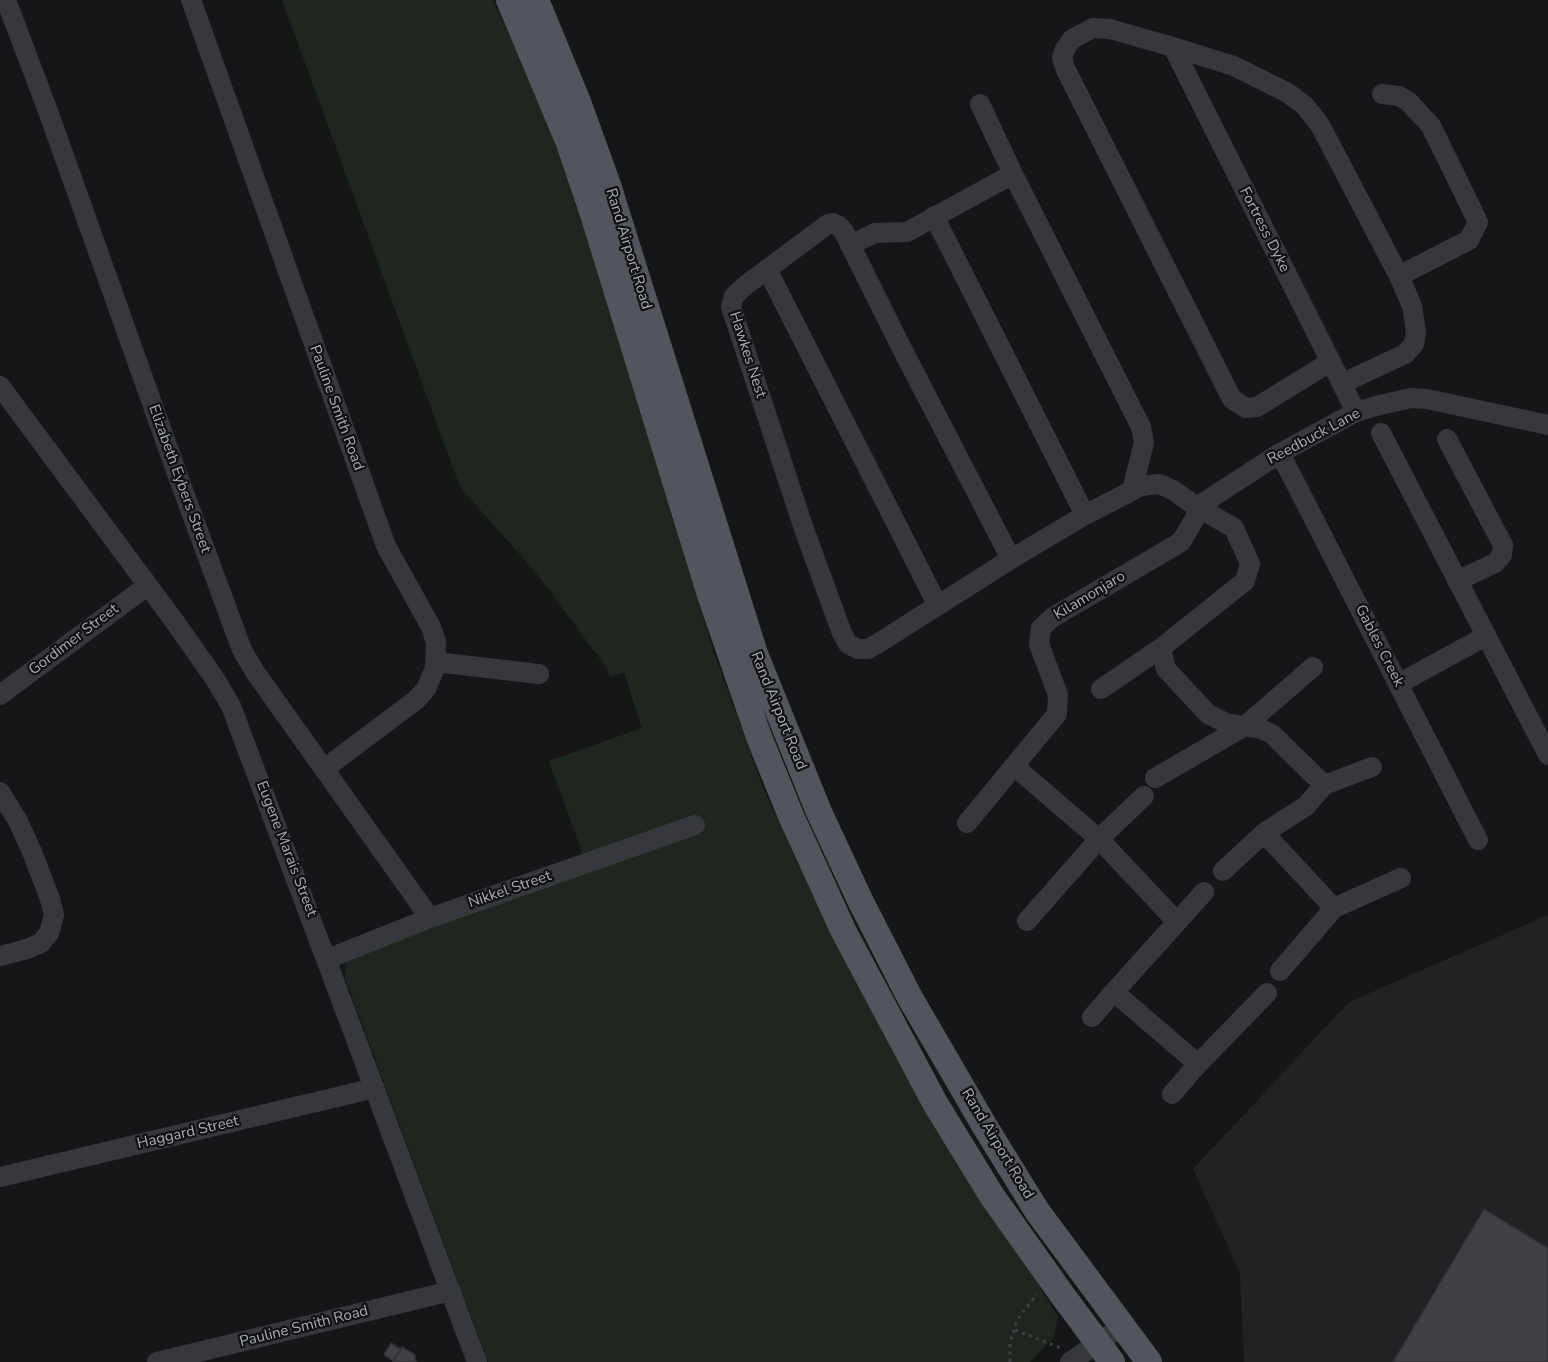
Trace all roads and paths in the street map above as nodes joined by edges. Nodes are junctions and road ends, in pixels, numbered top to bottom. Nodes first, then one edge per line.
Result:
1 (6, 0) edge
2 (191, 0) edge
3 (509, 0) edge
4 (536, 0) edge
5 (1173, 47) junction
6 (1382, 94) dead end
7 (980, 104) dead end
8 (1013, 174) junction
9 (934, 216) junction
10 (850, 245) junction
11 (767, 269) junction
12 (1399, 276) junction
13 (1330, 362) junction
14 (1343, 383) junction
15 (0, 386) edge
16 (1356, 412) junction
17 (1548, 425) edge
18 (1381, 433) dead end
19 (1447, 439) dead end
20 (1280, 453) junction
21 (1132, 490) junction
22 (1197, 507) junction
23 (1085, 515) junction
24 (1011, 560) junction
25 (1457, 581) junction
26 (147, 586) junction
27 (938, 606) junction
28 (1486, 636) junction
29 (1161, 648) junction
30 (436, 662) junction
31 (1314, 667) dead end
32 (539, 674) dead end
33 (1398, 684) junction
34 (1101, 688) dead end
35 (0, 695) edge
36 (1245, 726) junction
37 (1548, 755) edge
38 (1014, 766) junction
39 (1372, 767) dead end
40 (324, 769) junction
41 (1155, 778) dead end
42 (1324, 784) junction
43 (0, 792) edge
44 (1144, 796) dead end
45 (968, 823) dead end
46 (695, 825) dead end
47 (1264, 833) junction
48 (1099, 838) junction
49 (1478, 840) dead end
50 (1223, 871) dead end
51 (1401, 878) dead end
52 (1203, 892) dead end
53 (1334, 908) junction
54 (430, 918) junction
55 (1027, 921) dead end
56 (1177, 922) junction
57 (0, 956) edge
58 (327, 959) junction
59 (1280, 971) dead end
60 (1114, 992) junction
61 (1267, 993) dead end
62 (1092, 1017) dead end
63 (1198, 1064) junction
64 (375, 1088) junction
65 (1172, 1094) dead end
66 (0, 1177) edge
67 (1050, 1279) junction
68 (451, 1291) junction
69 (1121, 1327) junction
70 (1014, 1330) junction
71 (1105, 1353) edge
72 (1065, 1355) edge
73 (157, 1362) edge
74 (477, 1362) edge
75 (1010, 1362) edge
76 (1149, 1362) edge

1 - 40 street, Elizabeth Eybers Street
2 - 30 street, Pauline Smith Road
3 - 67 main road, Rand Airport Road
4 - 69 main road, Rand Airport Road
5 - 12 street
5 - 13 street, Fortress Dyke
5 - 13 street
6 - 12 street
7 - 8 street
8 - 9 street
8 - 21 street
9 - 10 street
9 - 23 street
10 - 11 street, Hawkes Nest
10 - 24 street, Hawkes Nest
11 - 27 street
11 - 27 street, Hawkes Nest
12 - 14 street
13 - 14 street, Fortress Dyke
14 - 16 street, Fortress Dyke
15 - 26 street, Eugene Marais Street
16 - 17 street, Reedbuck Lane
16 - 20 street, Reedbuck Lane
18 - 25 street
19 - 25 street
20 - 22 street, Reedbuck Lane
20 - 33 street, Gables Creek
21 - 22 street, Hawkes Nest
21 - 23 street, Hawkes Nest
22 - 29 street, Hawkes Nest
22 - 38 street, Kilamonjaro
23 - 24 street, Hawkes Nest
24 - 27 street, Hawkes Nest
25 - 28 street
26 - 35 street, Gordimer Street
26 - 58 street, Eugene Marais Street
28 - 33 street
28 - 37 street
29 - 34 street, Hawkes Nest
29 - 36 street
30 - 32 street
30 - 40 street, Pauline Smith Road
31 - 36 street
33 - 49 street, Gables Creek
36 - 41 street
36 - 42 street
38 - 45 street, Kilamonjaro
38 - 48 street
39 - 42 street
40 - 54 street, Elizabeth Eybers Street
42 - 47 street
43 - 57 street
44 - 48 street
46 - 54 street, Nikkel Street
47 - 50 street
47 - 53 street
48 - 55 street
48 - 56 street
51 - 53 street
52 - 56 street
53 - 59 street
54 - 58 street, Nikkel Street
56 - 60 street
58 - 64 street, Eugene Marais Street
60 - 62 street
60 - 63 street
61 - 63 street
63 - 65 street
64 - 66 street, Haggard Street
64 - 68 street, Eugene Marais Street
67 - 70 path
67 - 71 main road, Rand Airport Road
68 - 73 street, Pauline Smith Road
68 - 74 street, Eugene Marais Street
69 - 71 street
69 - 76 main road, Rand Airport Road
70 - 72 path
70 - 75 path
71 - 72 street

